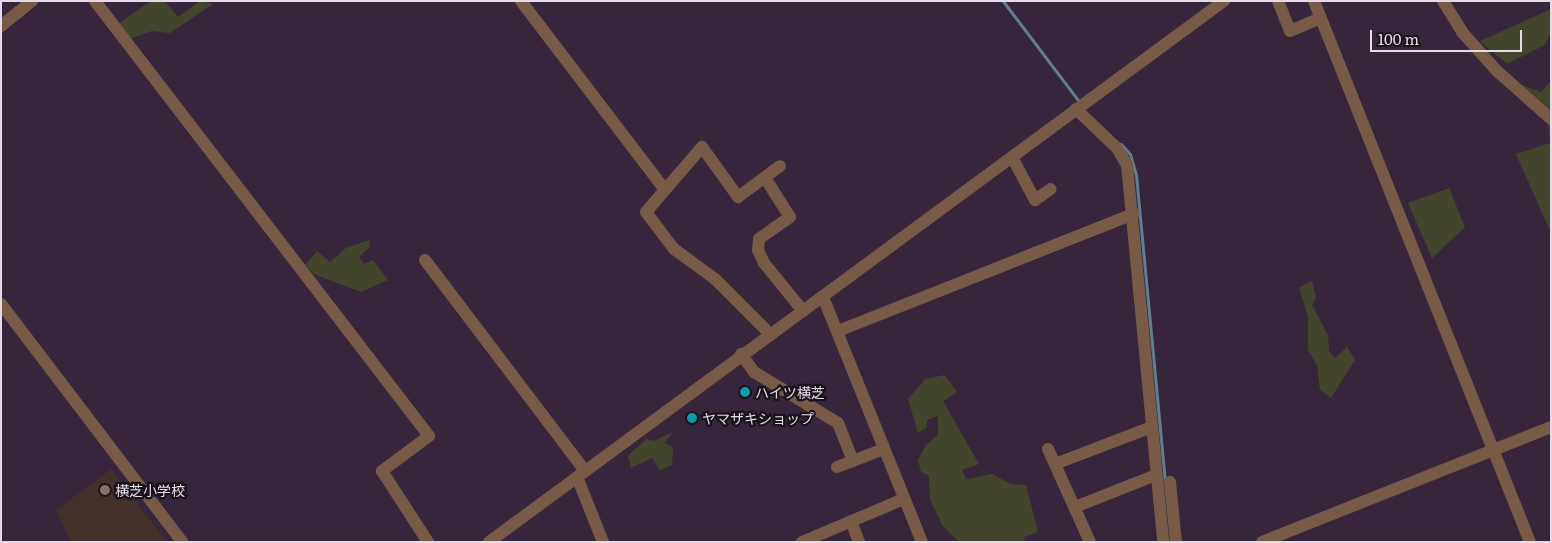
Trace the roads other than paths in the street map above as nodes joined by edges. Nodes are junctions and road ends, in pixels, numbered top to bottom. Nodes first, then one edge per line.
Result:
1 (32, 1) edge
2 (94, 1) edge
3 (521, 1) edge
4 (1224, 1) edge
5 (1278, 1) edge
6 (1314, 1) edge
7 (1443, 1) edge
8 (1320, 18) junction
9 (1, 26) edge
10 (1076, 110) junction
11 (1551, 119) edge
12 (1012, 157) junction
13 (780, 166) dead end
14 (765, 178) junction
15 (664, 189) junction
16 (1050, 189) dead end
17 (1134, 214) junction
18 (424, 260) dead end
19 (823, 297) junction
20 (1, 304) edge
21 (803, 311) junction
22 (838, 331) junction
23 (770, 334) junction
24 (741, 354) junction
25 (1152, 427) junction
26 (1551, 427) edge
27 (884, 449) junction
28 (1048, 449) dead end
29 (1493, 450) junction
30 (853, 461) junction
31 (1055, 464) junction
32 (837, 467) dead end
33 (581, 474) junction
34 (1156, 475) junction
35 (1170, 482) dead end
36 (904, 499) junction
37 (1075, 507) junction
38 (851, 521) junction
39 (182, 542) edge
40 (428, 542) edge
41 (489, 542) edge
42 (603, 542) edge
43 (802, 542) edge
44 (859, 542) edge
45 (922, 542) edge
46 (1090, 542) edge
47 (1163, 542) edge
48 (1176, 542) edge
49 (1262, 542) edge
50 (1530, 542) edge

1 - 9 street
2 - 40 street
3 - 15 street
4 - 10 street
5 - 8 street
6 - 8 street
7 - 11 street
8 - 29 street
10 - 12 street
10 - 17 street
12 - 16 street
12 - 19 street
13 - 14 street
14 - 15 street
14 - 21 street
15 - 23 street
17 - 22 street
17 - 25 street
18 - 33 street
19 - 21 street
19 - 22 street
20 - 39 street
21 - 23 street
22 - 27 street
23 - 24 street
24 - 30 street
24 - 33 street
25 - 31 street
25 - 34 street
26 - 29 street
27 - 30 street
27 - 36 street
28 - 31 street
29 - 49 street
29 - 50 street
30 - 32 street
31 - 37 street
33 - 41 street
33 - 42 street
34 - 37 street
34 - 47 street
35 - 48 street
36 - 38 street
36 - 45 street
37 - 46 street
38 - 43 street
38 - 44 street

